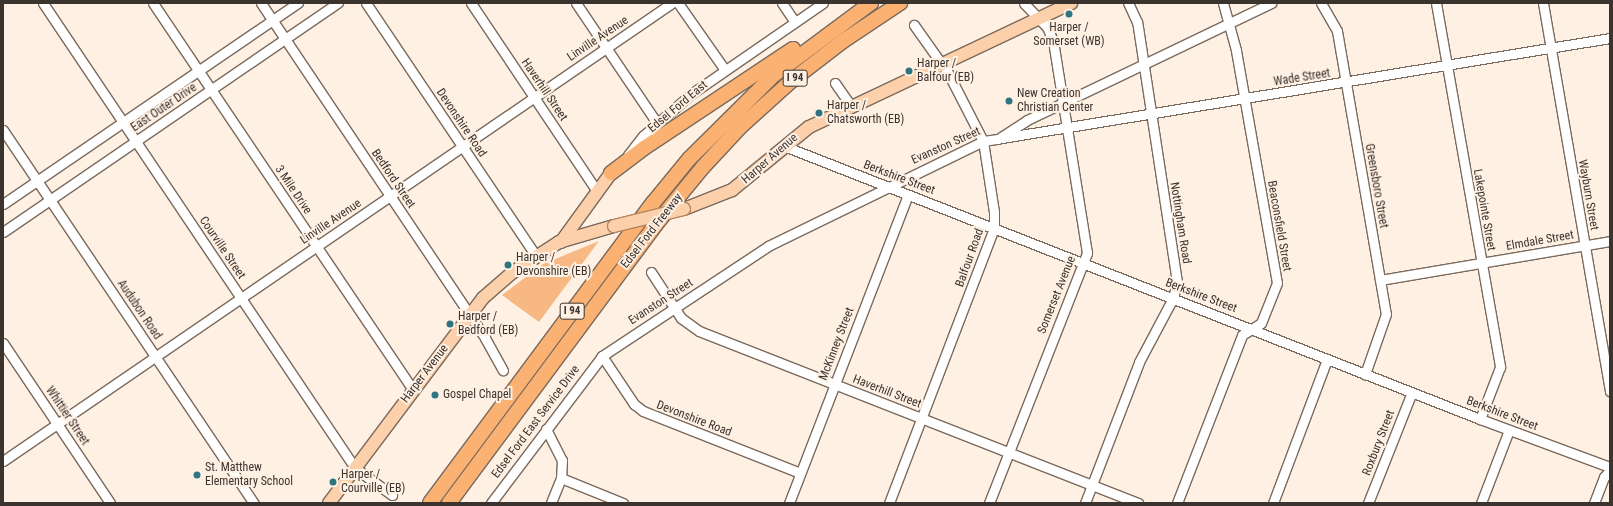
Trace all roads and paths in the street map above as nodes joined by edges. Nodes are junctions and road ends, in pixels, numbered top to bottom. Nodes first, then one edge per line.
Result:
1 (43, 3) edge
2 (153, 3) edge
3 (261, 3) edge
4 (298, 3) edge
5 (338, 3) edge
6 (366, 3) edge
7 (471, 3) edge
8 (576, 3) edge
9 (672, 3) edge
10 (678, 3) edge
11 (782, 3) edge
12 (823, 3) edge
13 (871, 3) edge
14 (900, 3) edge
15 (1024, 3) edge
16 (1071, 3) edge
17 (1128, 3) edge
18 (1223, 3) edge
19 (1271, 3) edge
20 (1321, 3) edge
21 (1436, 3) edge
22 (1542, 3) edge
23 (853, 15) junction
24 (1039, 18) junction
25 (272, 21) junction
26 (795, 22) junction
27 (1229, 24) junction
28 (914, 25) dead end
29 (1610, 38) edge
30 (285, 39) junction
31 (606, 48) junction
32 (1550, 48) junction
33 (941, 64) junction
34 (1144, 65) junction
35 (1447, 66) junction
36 (725, 70) junction
37 (198, 71) junction
38 (835, 83) dead end
39 (1346, 83) junction
40 (211, 90) junction
41 (534, 97) junction
42 (1244, 99) junction
43 (1063, 103) junction
44 (852, 107) junction
45 (1151, 114) junction
46 (123, 122) junction
47 (657, 123) junction
48 (1067, 128) junction
49 (3, 130) edge
50 (998, 139) junction
51 (983, 141) junction
52 (136, 142) junction
53 (784, 146) junction
54 (462, 147) junction
55 (610, 174) junction
56 (37, 181) junction
57 (887, 186) junction
58 (596, 190) junction
59 (908, 195) junction
60 (390, 196) junction
61 (50, 200) junction
62 (3, 204) edge
63 (994, 228) junction
64 (3, 232) edge
65 (1610, 241) edge
66 (561, 242) junction
67 (1585, 246) junction
68 (316, 247) junction
69 (536, 256) junction
70 (1082, 262) junction
71 (1481, 263) junction
72 (652, 272) dead end
73 (1380, 280) junction
74 (241, 298) junction
75 (1173, 298) junction
76 (674, 307) junction
77 (468, 315) junction
78 (1252, 329) junction
79 (3, 343) edge
80 (156, 356) junction
81 (602, 356) junction
82 (1327, 359) junction
83 (503, 370) dead end
84 (1365, 374) junction
85 (835, 384) junction
86 (413, 390) junction
87 (1610, 390) edge
88 (1412, 392) junction
89 (922, 418) junction
90 (1480, 419) junction
91 (57, 424) junction
92 (546, 429) junction
93 (1509, 430) junction
94 (1009, 452) junction
95 (3, 461) edge
96 (477, 465) junction
97 (355, 468) junction
98 (1610, 469) edge
99 (800, 474) junction
100 (561, 478) junction
101 (1092, 485) junction
102 (392, 495) dead end
103 (110, 503) edge
104 (254, 503) edge
105 (329, 503) edge
106 (430, 503) edge
107 (449, 503) edge
108 (459, 503) edge
109 (491, 503) edge
110 (551, 503) edge
111 (623, 503) edge
112 (789, 503) edge
113 (889, 503) edge
114 (989, 503) edge
115 (1085, 503) edge
116 (1139, 503) edge
117 (1177, 503) edge
118 (1273, 503) edge
119 (1368, 503) edge
120 (1481, 503) edge
121 (1594, 503) edge

1 - 46 street, Courville Street
2 - 37 street, 3 Mile Drive
3 - 25 street, Bedford Street
4 - 25 street, East Outer Drive
5 - 30 street, East Outer Drive
6 - 54 street, Devonshire Road
7 - 41 street, Haverhill Street
8 - 31 street
9 - 31 street, Linville Avenue
10 - 36 street
11 - 26 street
12 - 26 street, Edsel Ford East
13 - 23 highway, Edsel Ford Freeway / I 94
14 - 96 highway, Edsel Ford Freeway / I 94
15 - 24 street, Somerset Avenue
16 - 24 main road, Harper Avenue
17 - 34 street, Nottingham Road
18 - 27 street, Beaconsfield Street
19 - 27 street, Evanston Street
20 - 39 street, Greensboro Street
21 - 35 street, Lakepointe Street
22 - 32 street, Wayburn Street
23 - 55 highway
23 - 106 highway, Edsel Ford Freeway / I 94
24 - 33 main road, Harper Avenue
24 - 43 street, Somerset Avenue
25 - 30 street, Bedford Street
25 - 37 street, East Outer Drive
26 - 36 street, Edsel Ford East
27 - 34 street, Evanston Street
27 - 42 street, Beaconsfield Street
28 - 33 street, Balfour Road
29 - 32 street, Wade Street
30 - 40 street, East Outer Drive
30 - 60 street, Bedford Street
31 - 41 street, Linville Avenue
31 - 47 street
32 - 35 street, Wade Street
32 - 67 street, Wayburn Street
33 - 44 main road, Harper Avenue
33 - 51 street, Balfour Road
34 - 43 street, Evanston Street
34 - 45 street, Nottingham Road
35 - 39 street, Wade Street
35 - 71 street, Lakepointe Street
36 - 47 street, Edsel Ford East
37 - 40 street, 3 Mile Drive
37 - 46 street, East Outer Drive
38 - 44 street
39 - 42 street, Wade Street
39 - 73 street, Greensboro Street
40 - 52 street, East Outer Drive
40 - 68 street, 3 Mile Drive
41 - 54 street, Linville Avenue
41 - 58 street, Haverhill Street
42 - 45 street, Wade Street
42 - 78 street, Beaconsfield Street
43 - 48 street, Somerset Avenue
43 - 50 street, Evanston Street
44 - 53 main road, Harper Avenue
45 - 48 street, Wade Street
45 - 75 street, Nottingham Road
46 - 52 street, Courville Street
46 - 56 street, East Outer Drive
47 - 55 street, Edsel Ford East
48 - 50 street, Wade Street
48 - 70 street, Somerset Avenue
49 - 56 street, Audubon Road
50 - 51 street, Evanston Street
51 - 57 street, Evanston Street
51 - 63 street, Balfour Road
52 - 61 street, East Outer Drive
52 - 74 street, Courville Street
53 - 57 street, Berkshire Street
53 - 66 main road, Harper Avenue, bridge
54 - 60 street, Linville Avenue
54 - 69 street, Devonshire Road
55 - 58 main road, Edsel Ford East
56 - 61 street, Audubon Road
56 - 62 street, East Outer Drive
57 - 59 street, Berkshire Street
57 - 76 street, Evanston Street
58 - 66 main road, Edsel Ford East
59 - 63 street, Berkshire Street
59 - 85 street, McKinney Street
60 - 68 street, Linville Avenue
60 - 77 street, Bedford Street
61 - 64 street, East Outer Drive
61 - 80 street, Audubon Road
63 - 70 street, Berkshire Street
63 - 89 street, Balfour Road
65 - 67 street, Elmdale Street
66 - 69 main road, Harper Avenue
67 - 71 street, Elmdale Street
67 - 87 street, Wayburn Street
68 - 74 street, Linville Avenue
68 - 86 street, 3 Mile Drive
69 - 77 main road, Harper Avenue
70 - 75 street, Berkshire Street
70 - 94 street, Somerset Avenue
71 - 73 street, Elmdale Street
71 - 90 street, Lakepointe Street
72 - 76 street, Haverhill Street
73 - 84 street, Greensboro Street
74 - 80 street, Linville Avenue
74 - 97 street, Courville Street
75 - 78 street, Berkshire Street
75 - 101 street, Nottingham Road
76 - 81 street, Evanston Street
76 - 85 street, Haverhill Street
77 - 83 street, Bedford Street
77 - 86 main road, Harper Avenue
78 - 82 street, Berkshire Street
78 - 117 street, Beaconsfield Street
79 - 91 street, Whittier Street
80 - 91 street, Linville Avenue
80 - 104 street, Audubon Road
81 - 92 street, Edsel Ford East Service Drive
81 - 99 street, Devonshire Road
82 - 84 street, Berkshire Street
82 - 118 street
84 - 88 street, Berkshire Street
85 - 89 street, Haverhill Street
85 - 99 street, McKinney Street
86 - 97 main road, Harper Avenue
88 - 90 street, Berkshire Street
88 - 119 street, Roxbury Street
89 - 94 street, Haverhill Street
89 - 113 street, Balfour Road
90 - 93 street, Berkshire Street
91 - 95 street, Linville Avenue
91 - 103 street, Whittier Street
92 - 100 street
92 - 109 street, Edsel Ford East Service Drive
93 - 98 street, Berkshire Street
93 - 120 street
94 - 101 street, Haverhill Street
94 - 114 street, Somerset Avenue
96 - 107 highway, Edsel Ford Freeway / I 94
96 - 108 highway
97 - 102 street, Courville Street
97 - 105 main road, Harper Avenue
98 - 121 street
99 - 112 street, McKinney Street
100 - 110 street
100 - 111 street
101 - 115 street, Nottingham Road
101 - 116 street, Haverhill Street

